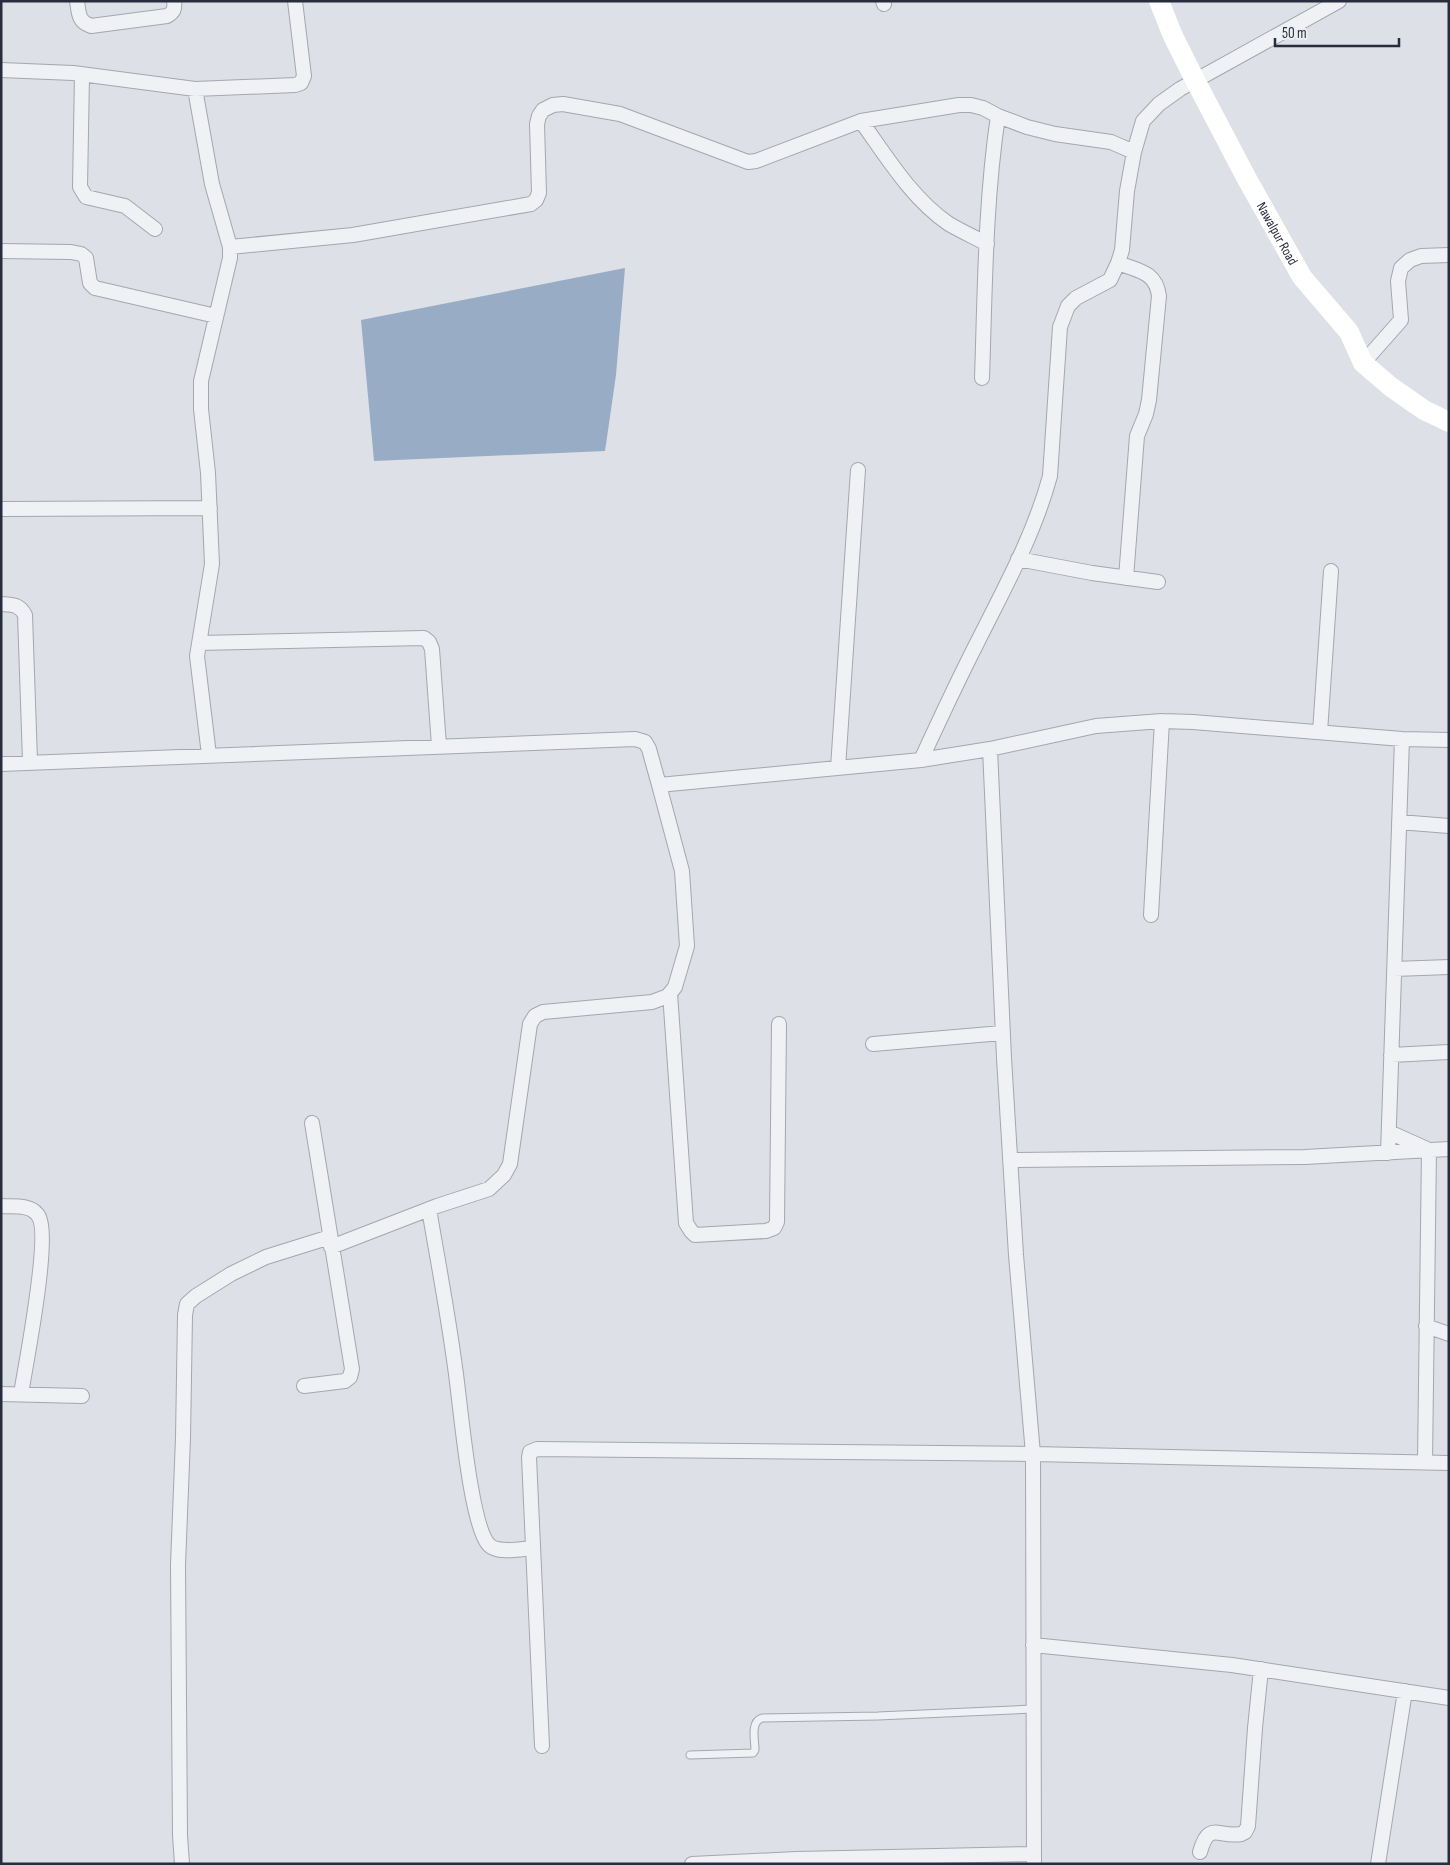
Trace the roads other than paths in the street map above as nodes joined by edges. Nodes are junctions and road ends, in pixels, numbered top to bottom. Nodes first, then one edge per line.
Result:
1 (77, 1) edge
2 (174, 1) edge
3 (295, 1) edge
4 (1159, 1) edge
5 (1339, 1) edge
6 (1, 70) edge
7 (82, 75) junction
8 (1195, 80) junction
9 (195, 89) junction
10 (998, 116) junction
11 (861, 121) junction
12 (1134, 152) junction
13 (155, 229) dead end
14 (987, 244) junction
15 (230, 247) junction
16 (1, 251) edge
17 (1449, 255) edge
18 (1118, 263) junction
19 (216, 316) junction
20 (1363, 363) junction
21 (982, 378) dead end
22 (1449, 422) edge
23 (858, 470) dead end
24 (210, 508) junction
25 (1, 509) edge
26 (1018, 559) junction
27 (1331, 571) dead end
28 (1126, 578) junction
29 (1158, 582) dead end
30 (1, 604) edge
31 (199, 643) junction
32 (1162, 721) junction
33 (1320, 732) junction
34 (1402, 739) junction
35 (1449, 740) edge
36 (439, 746) junction
37 (990, 749) junction
38 (209, 755) junction
39 (921, 760) junction
40 (30, 761) junction
41 (1, 764) edge
42 (838, 768) junction
43 (659, 785) junction
44 (1399, 822) junction
45 (1449, 826) edge
46 (1151, 915) dead end
47 (1449, 967) edge
48 (1394, 970) junction
49 (670, 993) junction
50 (779, 1024) dead end
51 (1002, 1033) junction
52 (872, 1044) dead end
53 (1449, 1052) edge
54 (1391, 1056) junction
55 (312, 1123) dead end
56 (1389, 1132) junction
57 (1449, 1149) edge
58 (1429, 1150) junction
59 (1388, 1153) junction
60 (1010, 1160) junction
61 (1, 1206) edge
62 (429, 1209) junction
63 (330, 1242) junction
64 (1426, 1326) junction
65 (1449, 1334) edge
66 (304, 1386) dead end
67 (1, 1394) edge
68 (21, 1394) junction
69 (82, 1396) dead end
70 (1033, 1454) junction
71 (1425, 1462) junction
72 (1449, 1462) edge
73 (533, 1548) junction
74 (1033, 1645) junction
75 (1261, 1669) junction
76 (1405, 1691) junction
77 (1449, 1698) edge
78 (1033, 1709) junction
79 (542, 1746) dead end
80 (690, 1755) dead end
81 (1200, 1852) dead end
82 (1033, 1859) edge
83 (182, 1864) edge
84 (692, 1864) edge
85 (1378, 1864) edge

1 - 2 street
3 - 9 street
4 - 8 street, Nawalpur Road
5 - 8 street
6 - 7 street
7 - 9 street
7 - 13 street
8 - 12 street
8 - 20 street, Nawalpur Road
9 - 15 street
10 - 11 street
10 - 12 street
10 - 14 street
11 - 14 street
11 - 15 street
12 - 18 street
14 - 21 street
15 - 19 street
16 - 19 street
17 - 20 street
18 - 26 street
18 - 28 street
19 - 24 street
20 - 22 street, Nawalpur Road
23 - 42 street
24 - 25 street
24 - 31 street
26 - 28 street
26 - 39 street
27 - 33 street
28 - 29 street
30 - 40 street
31 - 36 street
31 - 38 street
32 - 33 street
32 - 37 street
32 - 46 street
33 - 34 street
34 - 35 street
34 - 44 street
36 - 38 street
36 - 43 street
37 - 39 street
37 - 51 street
38 - 40 street
39 - 42 street
40 - 41 street
42 - 43 street
43 - 49 street
44 - 45 street
44 - 48 street
47 - 48 street
48 - 54 street
49 - 50 street
49 - 62 street
51 - 52 street
51 - 60 street
53 - 54 street
54 - 56 street
55 - 63 street
56 - 58 street
56 - 59 street
57 - 58 street
58 - 59 street
58 - 64 street
59 - 60 street
60 - 70 street
61 - 68 street
62 - 63 street
62 - 73 street
63 - 66 street
63 - 83 street
64 - 65 street
64 - 71 street
67 - 68 street
68 - 69 street
70 - 71 street
70 - 73 street
70 - 74 street
71 - 72 street
73 - 79 street
74 - 75 street
74 - 78 street
75 - 76 street
75 - 81 street
76 - 77 street
76 - 85 street
78 - 80 lane
78 - 82 street
82 - 84 street

